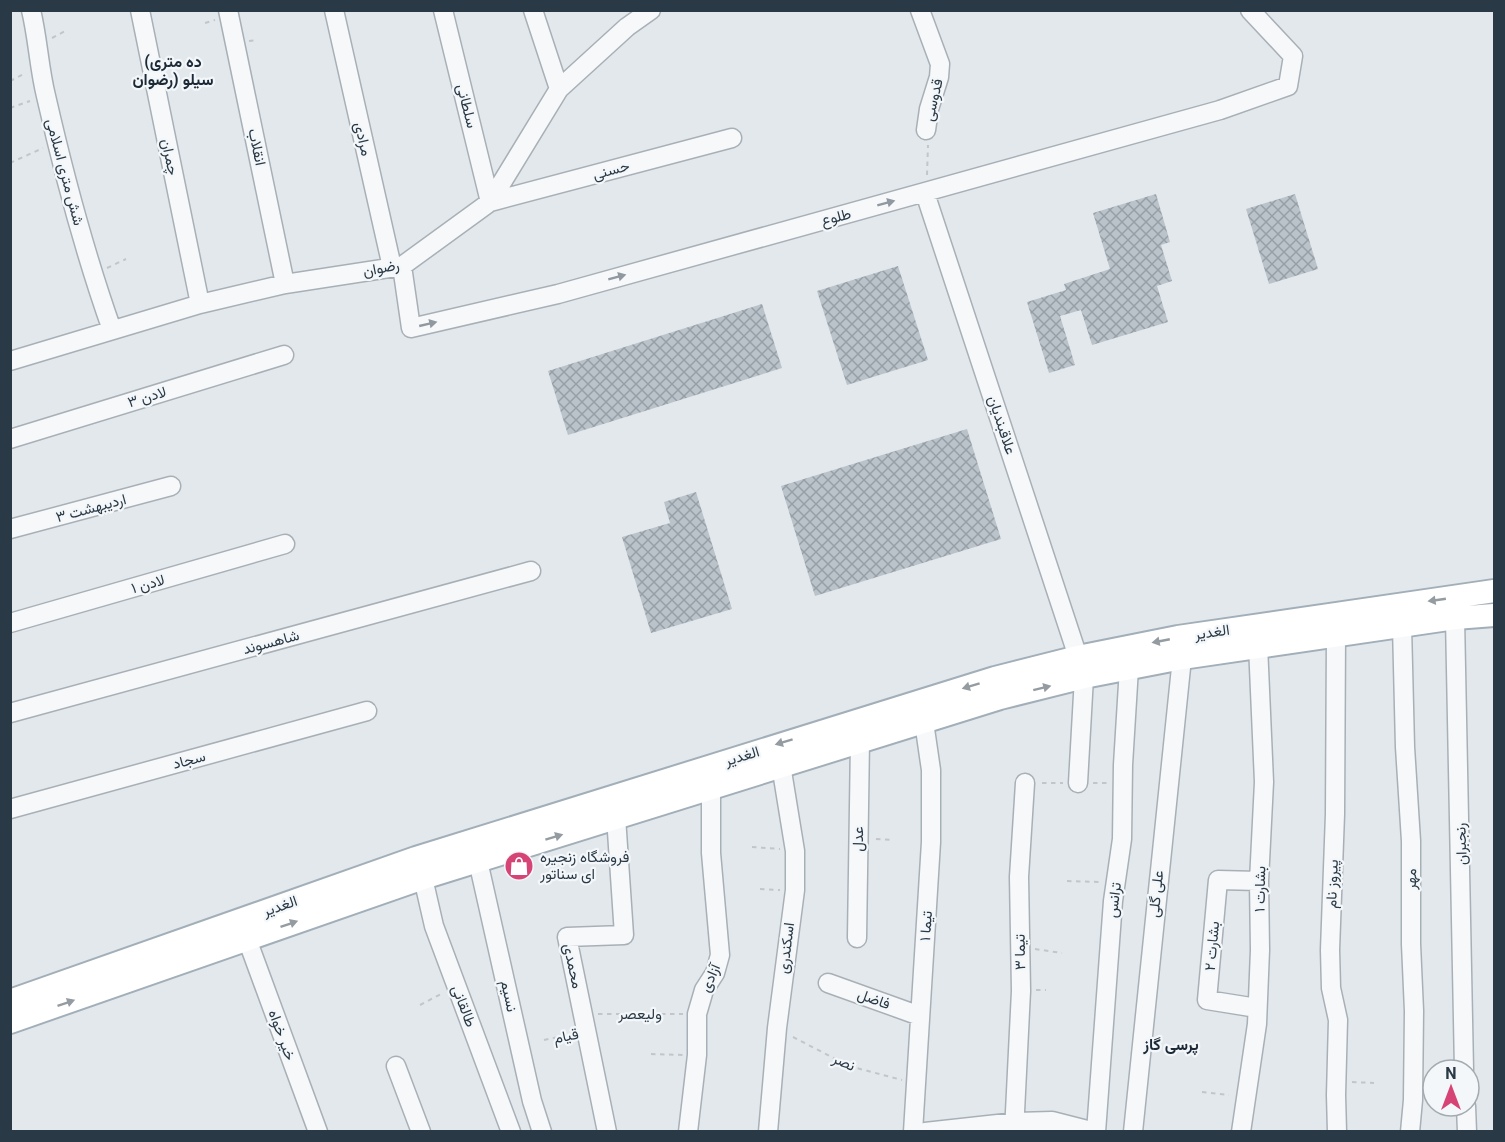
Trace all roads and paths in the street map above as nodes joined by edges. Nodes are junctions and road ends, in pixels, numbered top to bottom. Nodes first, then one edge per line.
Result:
1 (31, 10) edge
2 (140, 10) edge
3 (228, 10) edge
4 (334, 10) edge
5 (443, 10) edge
6 (533, 10) edge
7 (651, 10) edge
8 (920, 10) edge
9 (1250, 10) edge
10 (626, 19) edge
11 (559, 89) junction
12 (46, 95) junction
13 (10, 108) edge
14 (926, 130) joint
15 (732, 138) dead end
16 (57, 141) junction
17 (10, 163) edge
18 (925, 193) junction
19 (490, 202) junction
20 (397, 266) junction
21 (285, 284) junction
22 (200, 304) junction
23 (112, 330) junction
24 (284, 355) dead end
25 (10, 361) edge
26 (10, 439) edge
27 (171, 486) dead end
28 (10, 529) edge
29 (285, 544) dead end
30 (531, 571) dead end
31 (1494, 591) edge
32 (1494, 615) edge
33 (1455, 618) junction
34 (10, 624) edge
35 (1402, 626) junction
36 (1336, 636) junction
37 (1258, 645) junction
38 (1182, 658) junction
39 (1081, 667) junction
40 (1129, 668) junction
41 (367, 711) dead end
42 (10, 713) edge
43 (924, 722) junction
44 (860, 741) junction
45 (780, 765) junction
46 (1025, 783) dead end
47 (1078, 783) dead end
48 (711, 787) junction
49 (10, 809) edge
50 (616, 817) junction
51 (858, 837) junction
52 (894, 840) dead end
53 (752, 847) dead end
54 (795, 850) junction
55 (478, 861) junction
56 (423, 878) junction
57 (1067, 881) dead end
58 (1259, 881) junction
59 (1116, 883) junction
60 (760, 890) dead end
61 (795, 890) junction
62 (856, 938) dead end
63 (247, 939) junction
64 (1019, 946) junction
65 (1062, 952) dead end
66 (828, 983) dead end
67 (457, 986) junction
68 (10, 1001) edge
69 (420, 1005) dead end
70 (1257, 1008) junction
71 (697, 1014) junction
72 (920, 1016) junction
73 (10, 1022) edge
74 (585, 1023) junction
75 (777, 1028) junction
76 (544, 1040) dead end
77 (651, 1054) dead end
78 (697, 1055) junction
79 (1464, 1058) edge
80 (396, 1066) dead end
81 (1337, 1081) junction
82 (1374, 1083) dead end
83 (916, 1084) junction
84 (1202, 1092) dead end
85 (1247, 1097) junction
86 (1015, 1127) edge
87 (318, 1131) edge
88 (421, 1131) edge
89 (511, 1131) edge
90 (542, 1131) edge
91 (608, 1131) edge
92 (688, 1131) edge
93 (768, 1131) edge
94 (913, 1131) edge
95 (924, 1131) edge
96 (1095, 1131) edge
97 (1133, 1131) edge
98 (1241, 1131) edge
99 (1337, 1131) edge
100 (1410, 1131) edge

1 - 12 street, شش متری اسلامی
2 - 22 street, چمران
3 - 21 street, انقلاب
4 - 20 street, مرادی
5 - 19 street, سلطانی
6 - 11 street
7 - 10 street, رضوان
8 - 14 street, قدوسی
9 - 18 street, طلوع
10 - 11 street, رضوان
11 - 19 street, رضوان
12 - 13 path
12 - 16 street, شش متری اسلامی
14 - 18 path, قدوسی
15 - 19 street, حسنی
16 - 17 path
16 - 23 street, شش متری اسلامی
20 -> 18 street, طلوع
18 - 39 street, علاقبندیان
19 - 20 street, رضوان
20 - 21 street, رضوان
21 - 22 street, رضوان
22 - 23 street, رضوان
23 - 25 street, رضوان
24 - 26 street, لادن ۳
27 - 28 street, اردیبهشت ۳
29 - 34 street, لادن ۱
30 - 42 street, شاهسوند
31 -> 39 main road, الغدیر
32 - 33 main road, الغدیر
33 - 35 main road, الغدیر
33 - 79 street, رنجبران
35 - 36 main road, الغدیر
35 - 100 street, مهر
36 - 37 main road, الغدیر
36 - 81 street, پیروز نام
37 - 38 main road, الغدیر
37 - 58 street, بشارت ۱
38 - 40 main road, الغدیر
38 - 97 street, علی گلی
39 - 40 main road, الغدیر
43 -> 39 main road, الغدیر
39 - 47 street
39 -> 68 main road, الغدیر
40 - 59 street, ترانس
41 - 49 street, سجاد
43 - 44 main road, الغدیر
43 - 72 street, تیما ۱
44 - 45 main road, الغدیر
44 - 51 street, عدل
45 - 48 main road, الغدیر
45 - 54 street, اسکندری
46 - 64 street, تیما ۳
48 - 50 main road, الغدیر
48 - 71 street, آزادی
55 -> 50 main road, الغدیر
50 - 74 street, محمدی
51 - 52 path
51 - 62 street, عدل
53 - 54 path
54 - 61 street, اسکندری
55 - 56 main road, الغدیر
55 - 90 street, نسیم
63 -> 56 main road, الغدیر
56 - 67 street, طالقانی
57 - 59 path
58 - 70 street, بشارت ۱
58 - 70 street, بشارت ۲
59 - 96 street, ترانس
60 - 61 path
61 - 75 street, اسکندری
73 -> 63 main road, الغدیر
63 - 87 street, خیر خواه
64 - 65 path
64 - 86 street, تیما ۳
66 - 72 street, فاضل
67 - 69 path
67 - 89 street, طالقانی
70 - 85 street, بشارت ۱
71 - 74 path, ولیعصر
71 - 78 street, آزادی
72 - 83 street, تیما ۱
74 - 76 path, قیام
74 - 91 street, محمدی
75 - 83 path, نصر
75 - 93 street, اسکندری
77 - 78 path
78 - 92 street, آزادی
80 - 88 street
81 - 82 path
81 - 99 street, پیروز نام
83 - 94 street, تیما ۱
84 - 85 path
85 - 98 street, بشارت ۱
86 - 95 street
86 - 96 street

